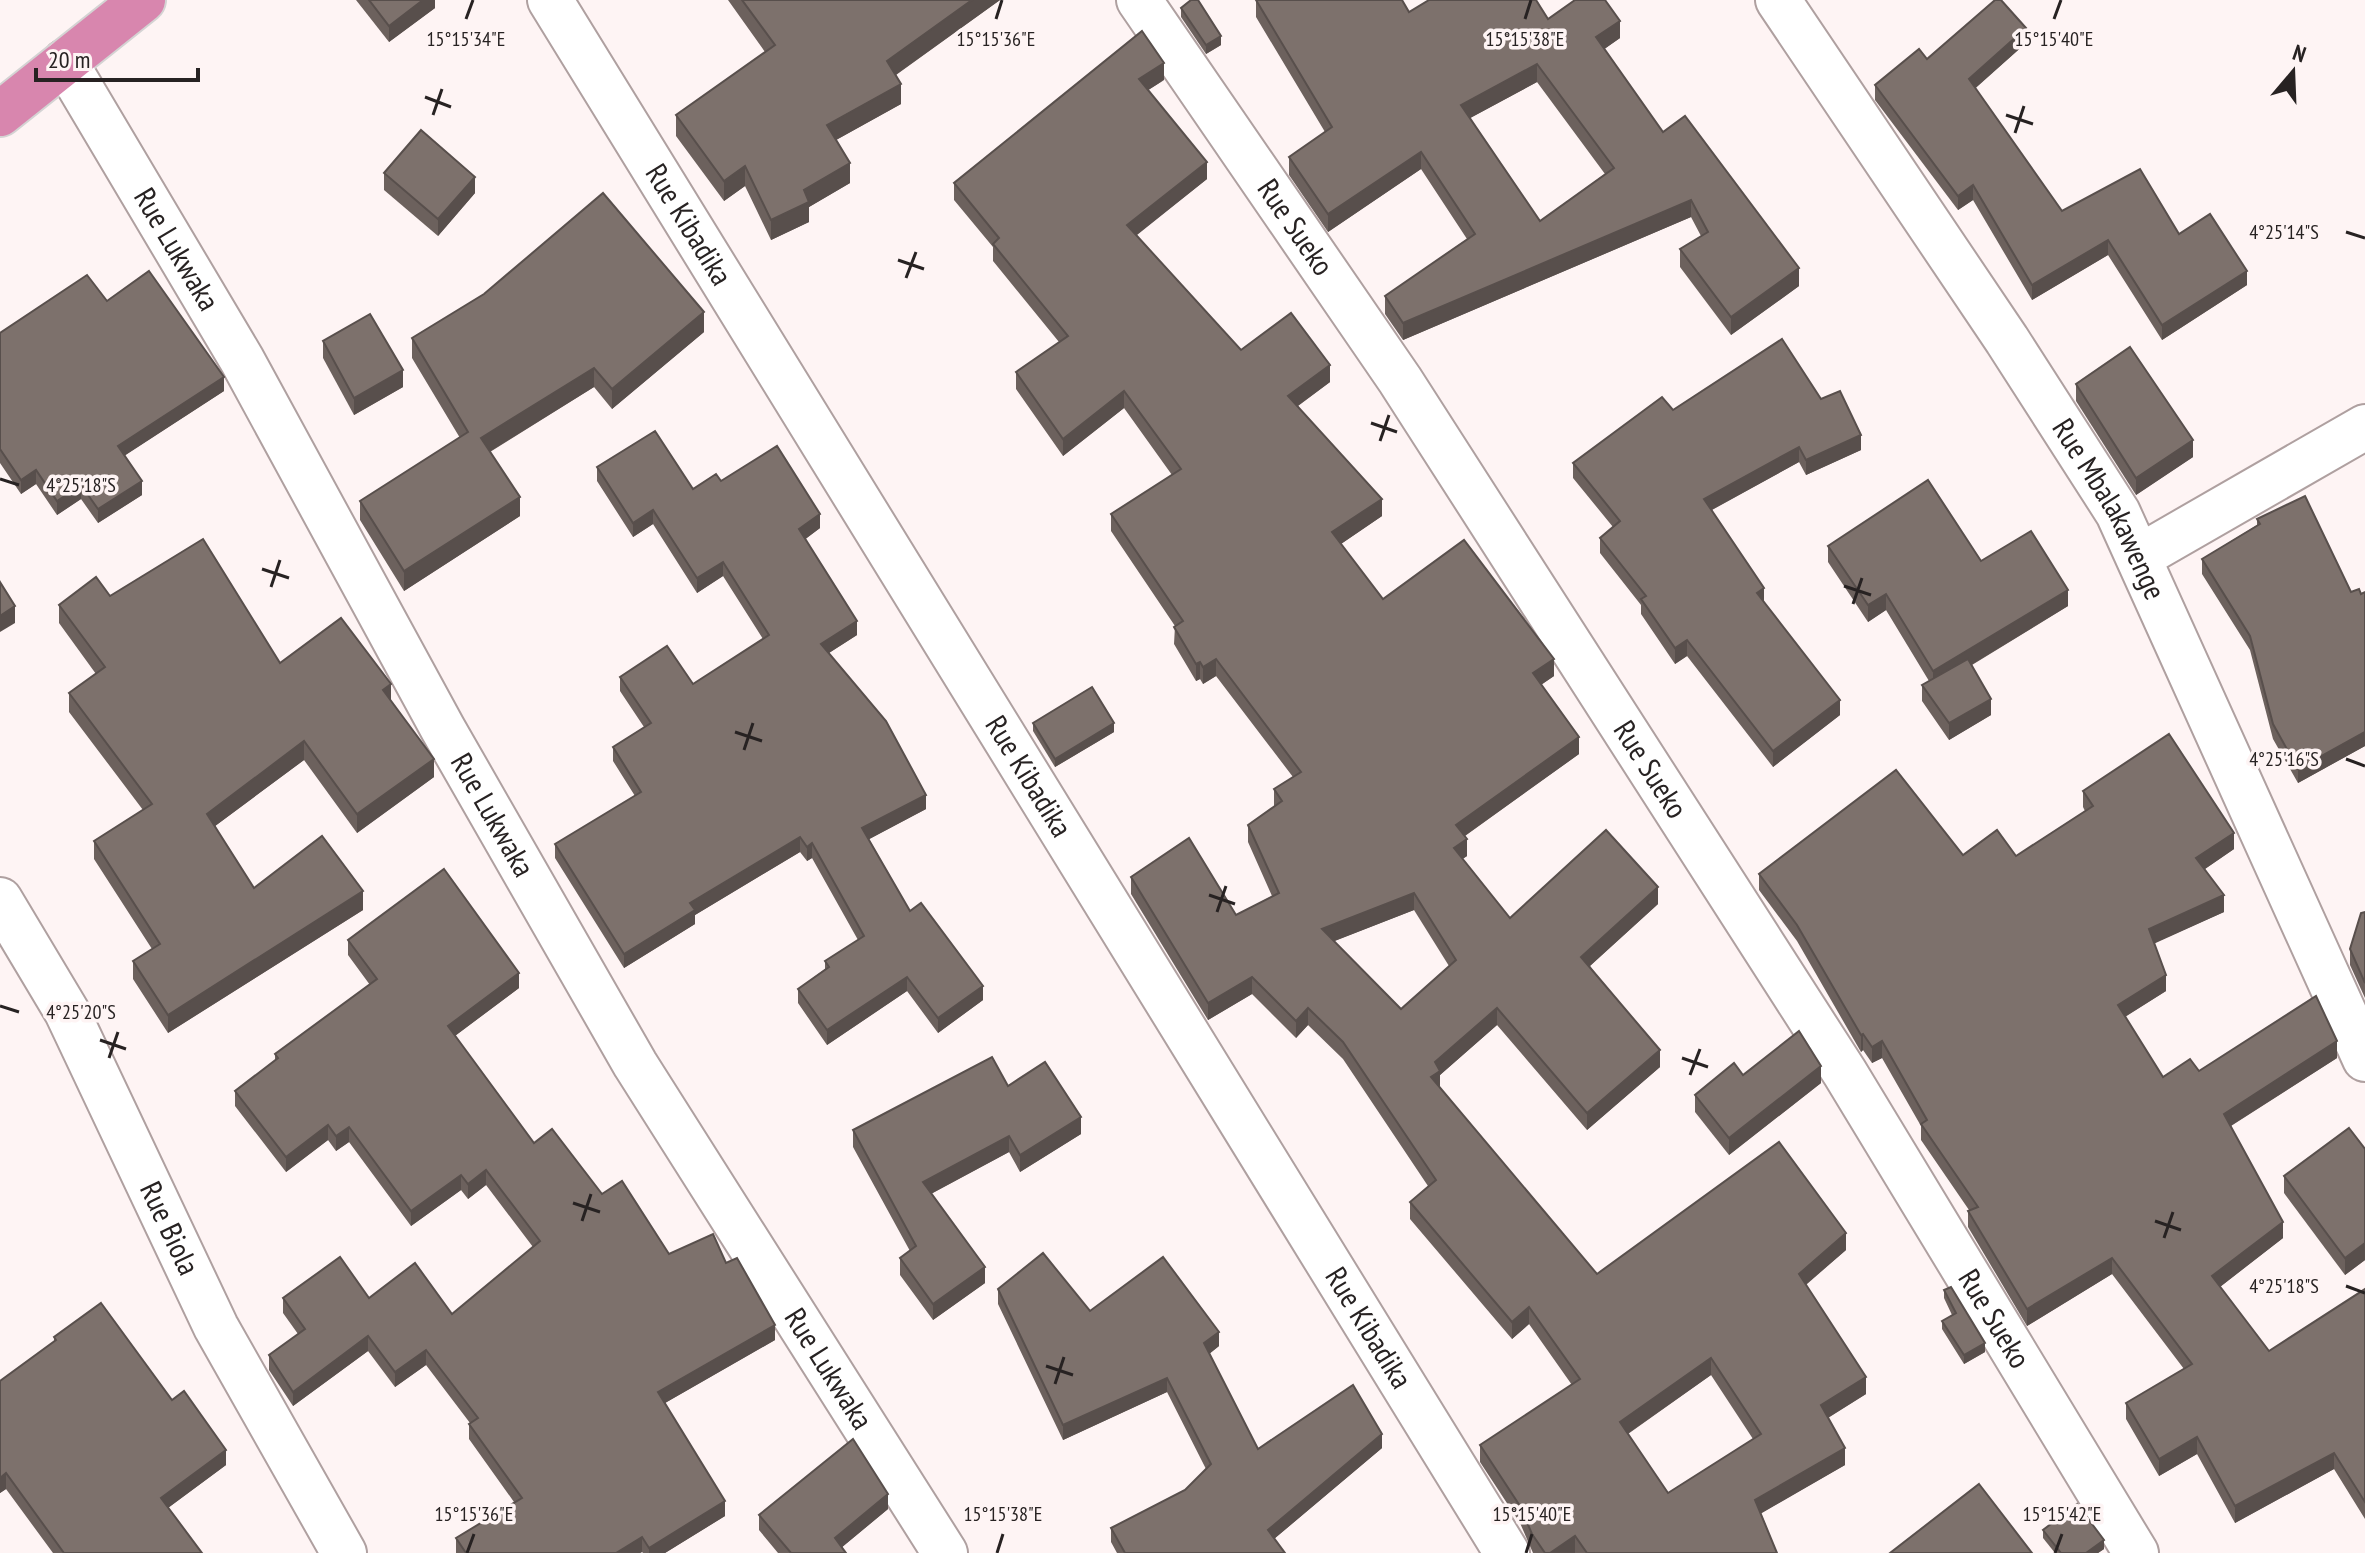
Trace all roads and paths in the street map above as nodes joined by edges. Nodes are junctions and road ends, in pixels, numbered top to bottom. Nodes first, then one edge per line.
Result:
1 (143, 0) edge
2 (550, 0) edge
3 (1139, 0) edge
4 (1778, 0) edge
5 (65, 62) junction
6 (0, 114) edge
7 (2365, 427) edge
8 (2139, 557) junction
9 (0, 900) edge
10 (2365, 1059) edge
11 (344, 1553) edge
12 (945, 1553) edge
13 (1507, 1553) edge
14 (2136, 1553) edge

1 - 5 highway
2 - 13 street, Rue Kibadika
3 - 14 street, Rue Sueko
4 - 8 street, Rue Mbalakawenge
5 - 6 highway
5 - 12 street, Rue Lukwaka
7 - 8 street
8 - 10 street, Rue Mbalakawenge
9 - 11 street, Rue Biola

